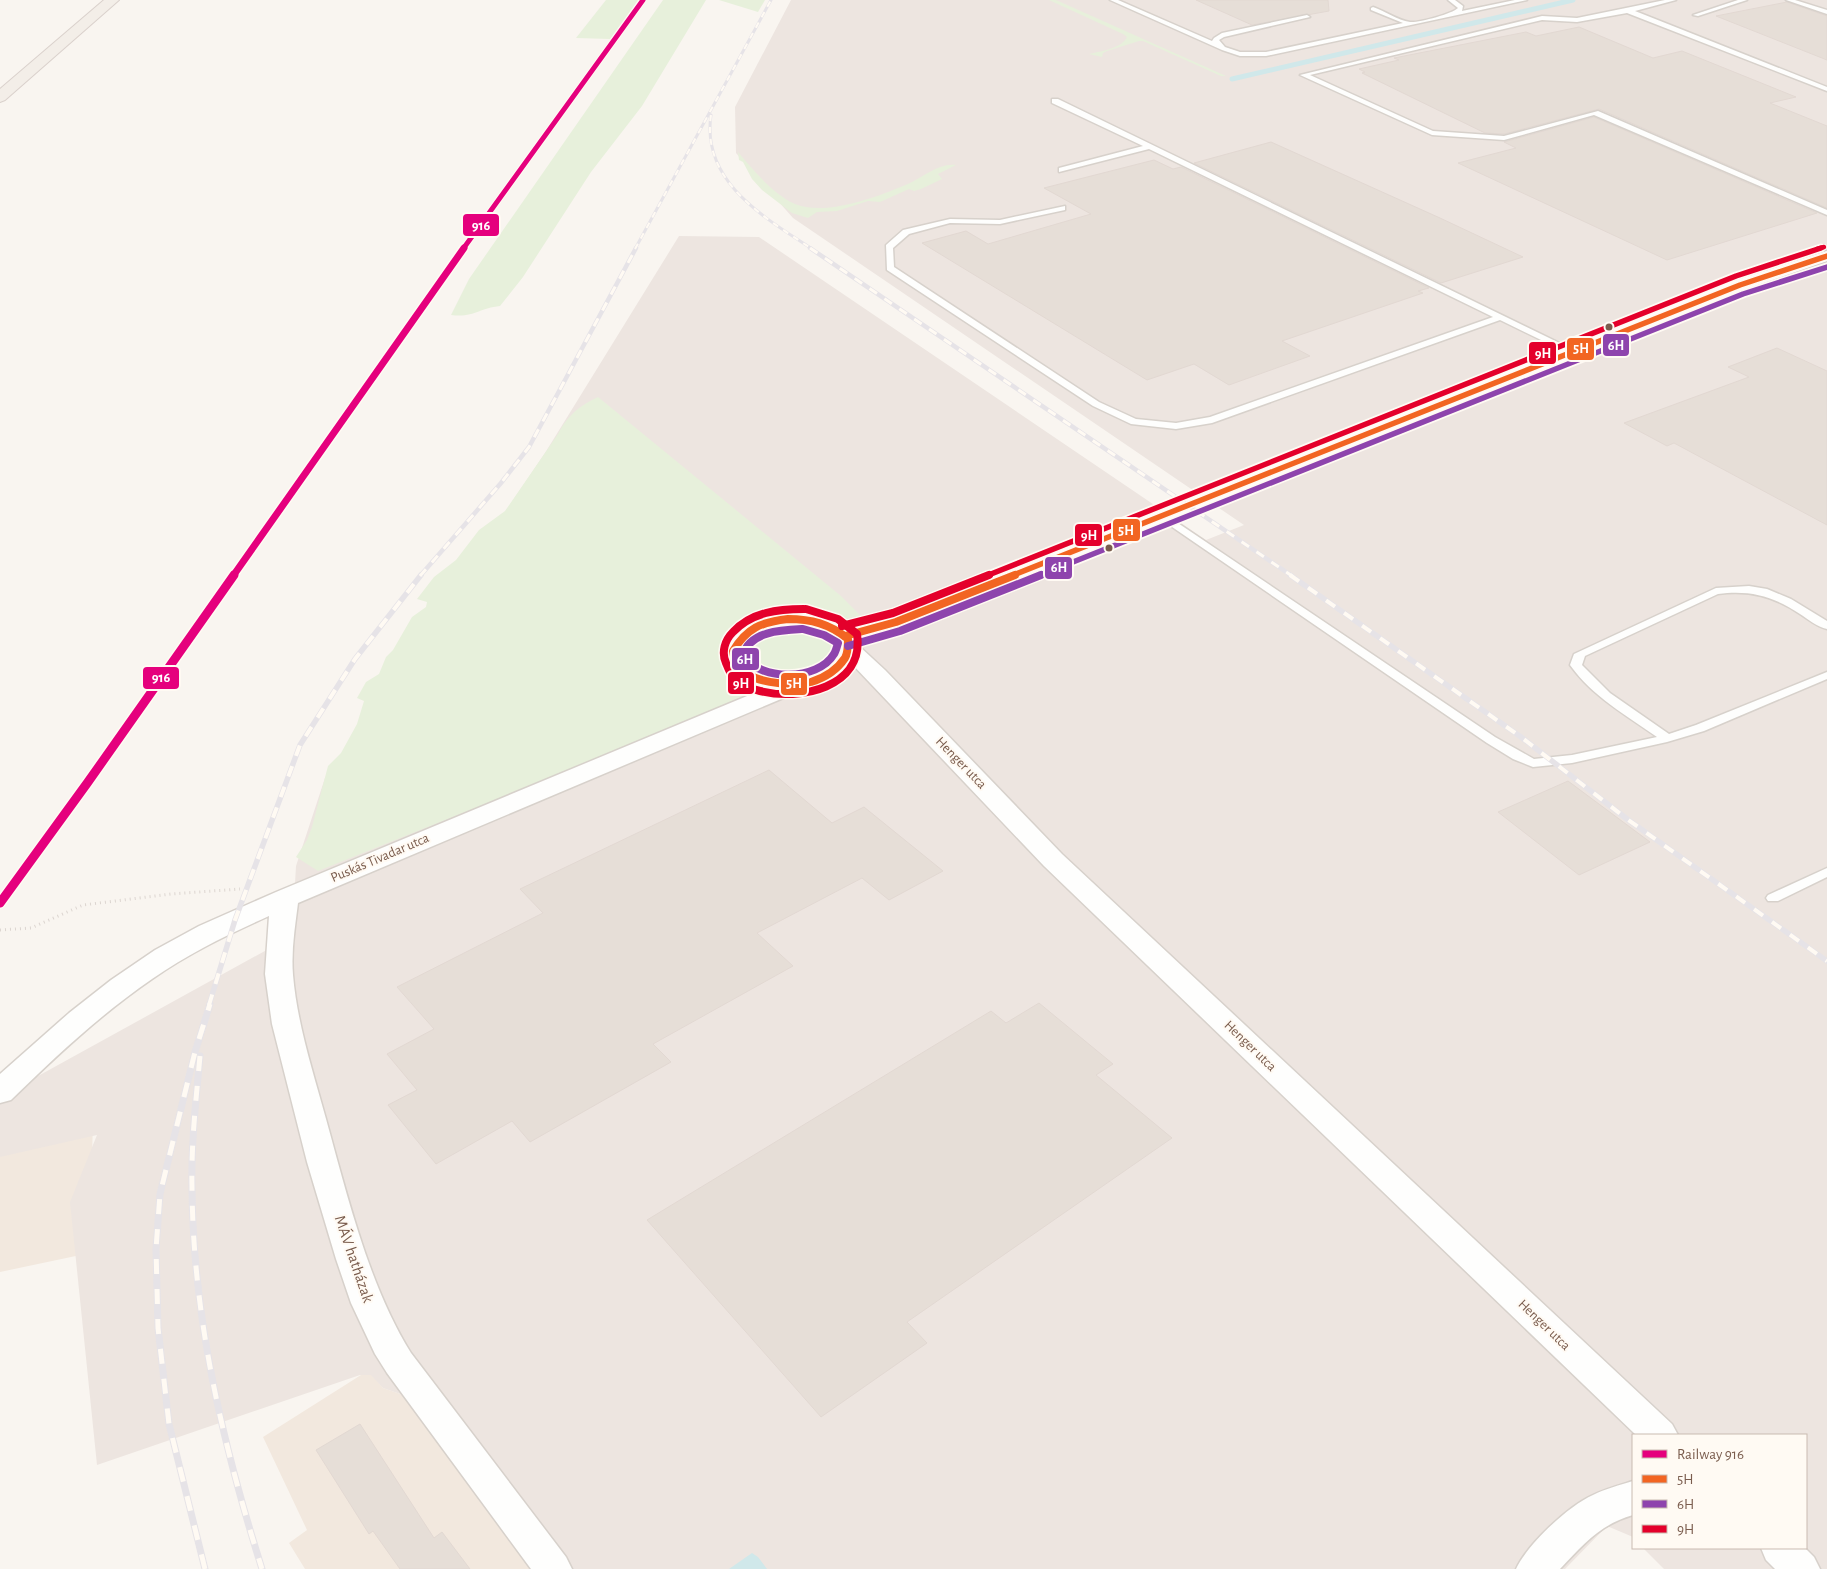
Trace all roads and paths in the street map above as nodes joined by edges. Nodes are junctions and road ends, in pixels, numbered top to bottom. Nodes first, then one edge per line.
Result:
1 (112, 0) edge
2 (1113, 0) edge
3 (1451, 0) edge
4 (1524, 0) edge
5 (1673, 0) edge
6 (1744, 0) edge
7 (1789, 0) edge
8 (1460, 5) junction
9 (1499, 5) junction
10 (1373, 9) dead end
11 (1628, 11) junction
12 (1827, 12) edge
13 (1696, 15) dead end
14 (1450, 16) junction
15 (1307, 18) dead end
16 (1410, 24) junction
17 (1224, 49) junction
18 (1827, 89) edge
19 (0, 97) edge
20 (1055, 101) dead end
21 (1149, 147) junction
22 (1062, 170) dead end
23 (1062, 208) dead end
24 (1827, 213) edge
25 (1827, 256) edge
26 (1500, 317) junction
27 (1572, 352) junction
28 (1162, 516) junction
29 (1827, 626) edge
30 (847, 642) junction
31 (1827, 675) edge
32 (796, 684) junction
33 (1667, 738) junction
34 (1827, 872) edge
35 (246, 889) dead end
36 (285, 898) junction
37 (1773, 898) dead end
38 (0, 930) edge
39 (0, 1092) edge
40 (1659, 1434) edge
41 (1632, 1498) edge
42 (1780, 1549) edge
43 (553, 1569) edge
44 (1535, 1569) edge
45 (1802, 1569) edge

1 - 19 main road
2 - 17 lane
3 - 8 lane
4 - 9 lane
5 - 11 lane
6 - 13 lane
7 - 12 lane
8 - 9 lane
8 - 14 lane
9 - 14 lane
10 - 16 lane
11 - 18 lane
11 - 24 lane
14 - 16 lane
15 - 17 lane
16 - 17 lane
20 - 21 lane
21 - 22 lane
21 - 26 lane
23 - 26 lane
25 - 27 street
26 - 27 lane
27 - 28 street
28 - 30 street
28 - 33 lane
29 - 33 lane
30 - 32 street, Puskás Tivadar utca
30 - 32 street, Puskás Tivadar utca
30 - 40 street, Henger utca
31 - 33 lane
32 - 36 street, Puskás Tivadar utca
34 - 37 lane
35 - 38 path
36 - 39 street, Puskás Tivadar utca
36 - 43 street, MÁV hatházak
41 - 44 street
42 - 45 street

